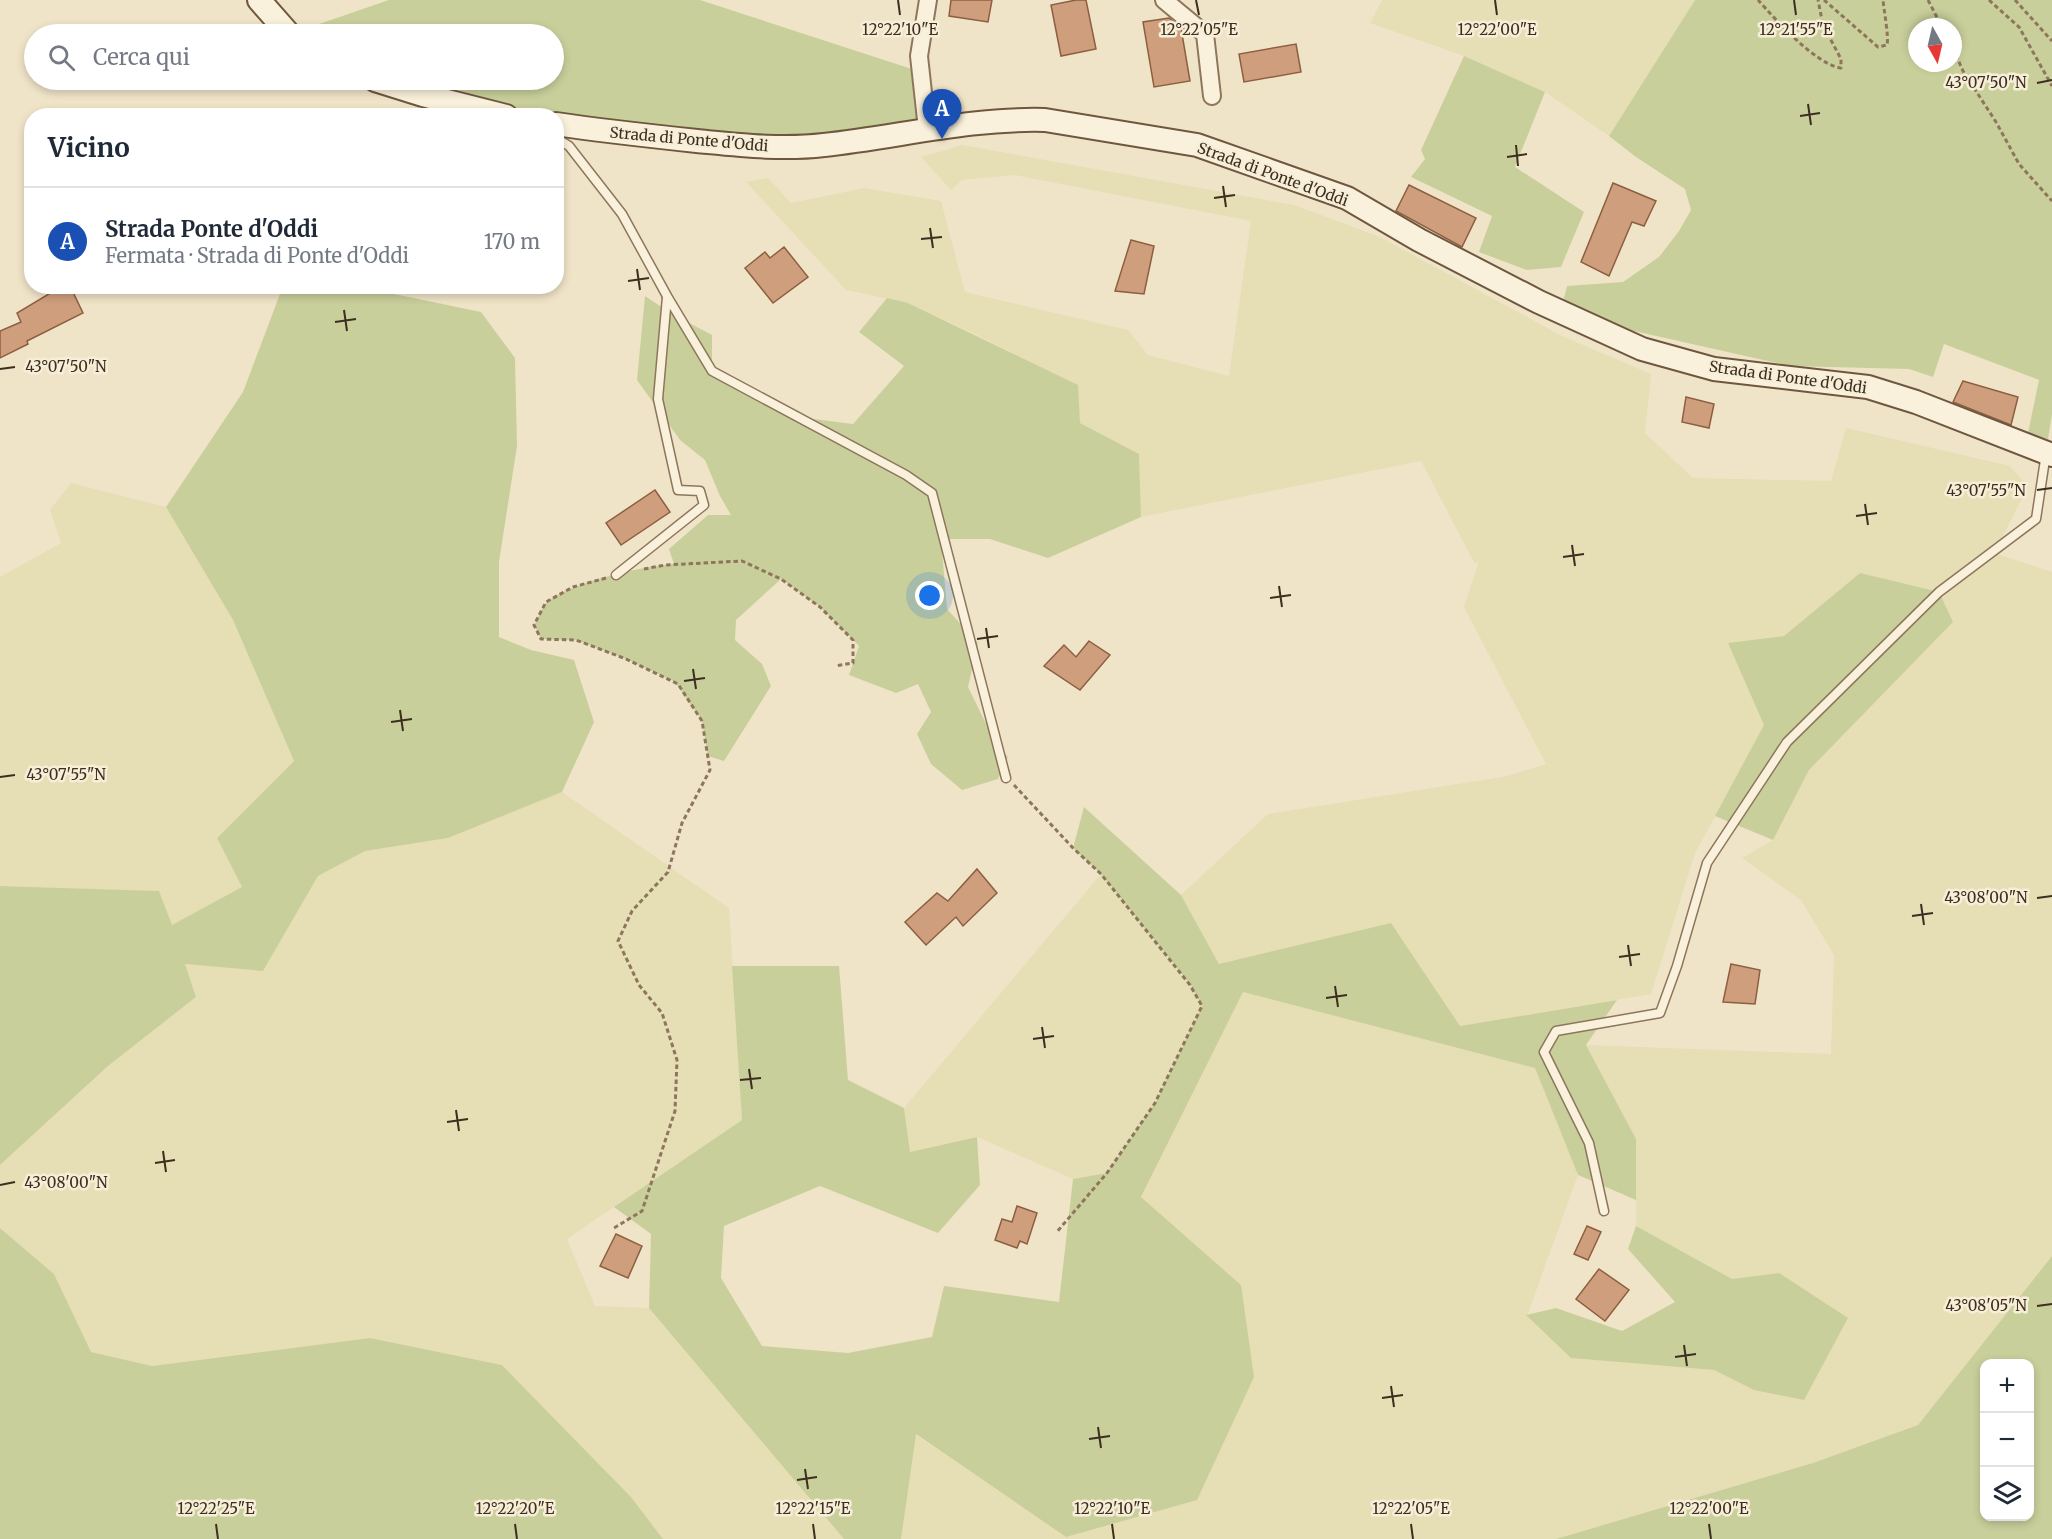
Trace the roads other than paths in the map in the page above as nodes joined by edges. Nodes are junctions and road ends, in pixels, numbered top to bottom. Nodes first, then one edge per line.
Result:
1 (260, 0) edge
2 (928, 0) edge
3 (1164, 0) edge
4 (280, 24) edge
5 (407, 90) edge
6 (1212, 96) dead end
7 (474, 108) edge
8 (564, 125) edge
9 (927, 129) junction
10 (564, 143) edge
11 (667, 296) junction
12 (2049, 454) edge
13 (616, 575) road end
14 (1006, 777) road end
15 (1604, 1210) dead end

1 - 4 street
2 - 9 street
3 - 6 street
5 - 7 street
8 - 9 street, Strada di Ponte d'Oddi
9 - 12 street, Strada di Ponte d'Oddi
10 - 11 lane
11 - 13 lane
11 - 14 lane
12 - 15 lane

